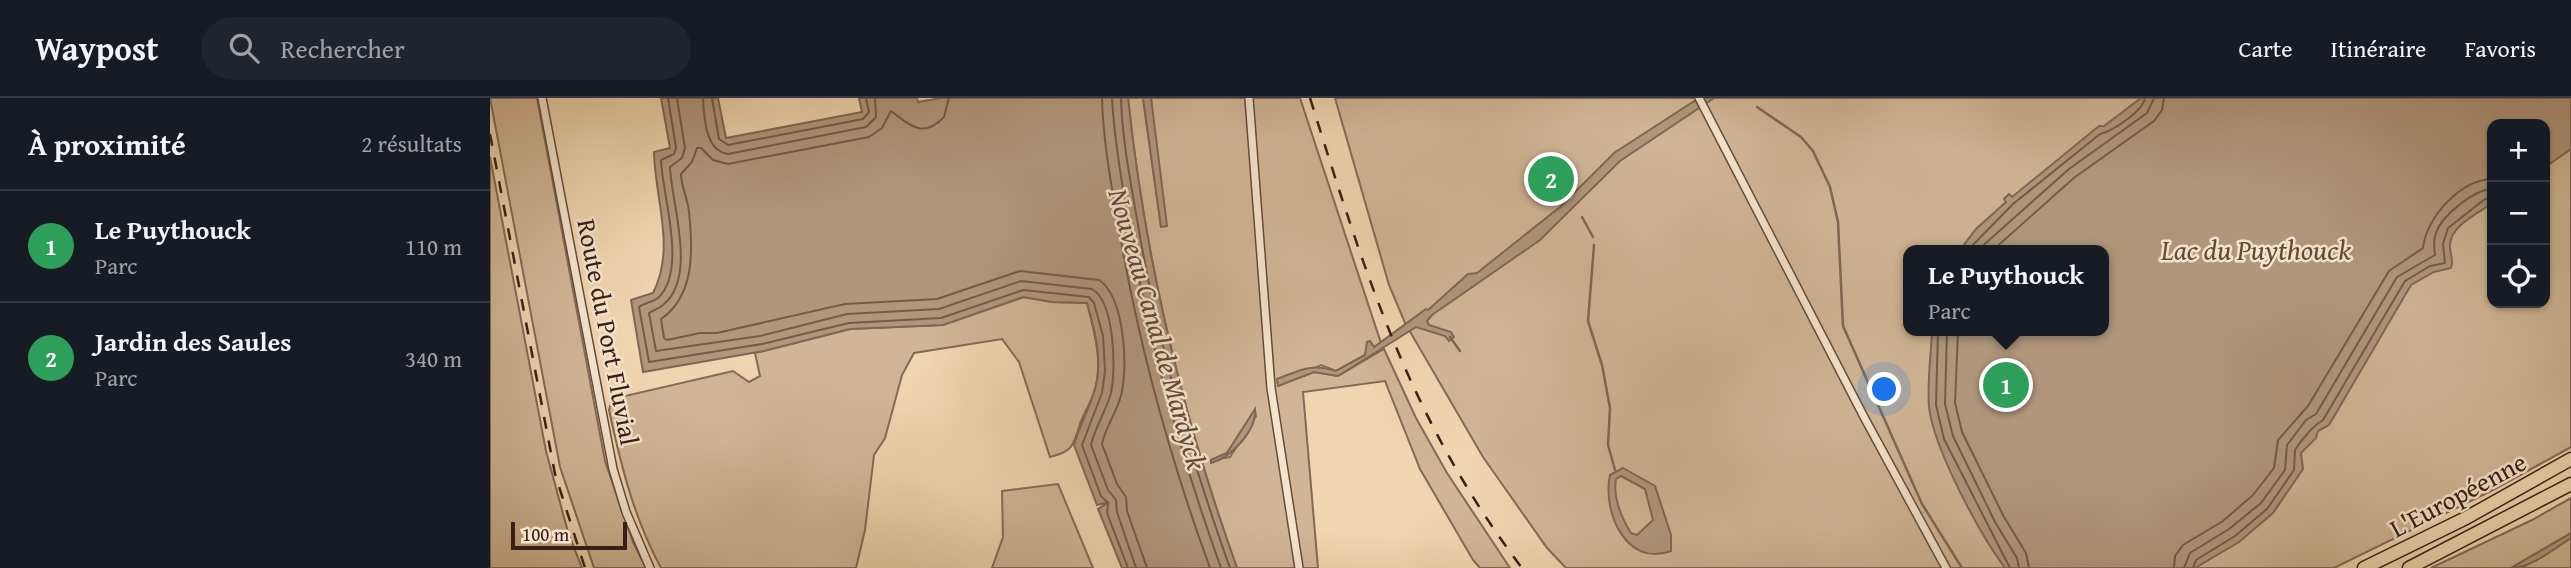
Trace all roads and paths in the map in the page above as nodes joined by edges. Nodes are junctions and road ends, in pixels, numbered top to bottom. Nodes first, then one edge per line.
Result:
1 (542, 98) edge
2 (1248, 98) edge
3 (1699, 98) edge
4 (2571, 459) edge
5 (2571, 484) edge
6 (650, 568) edge
7 (1299, 568) edge
8 (1946, 568) edge
9 (2364, 568) edge
10 (2409, 568) edge

1 - 6 street, Route du Port Fluvial
2 - 7 street
3 - 8 street
4 - 9 highway, L'Européenne
5 - 10 highway, L'Européenne

